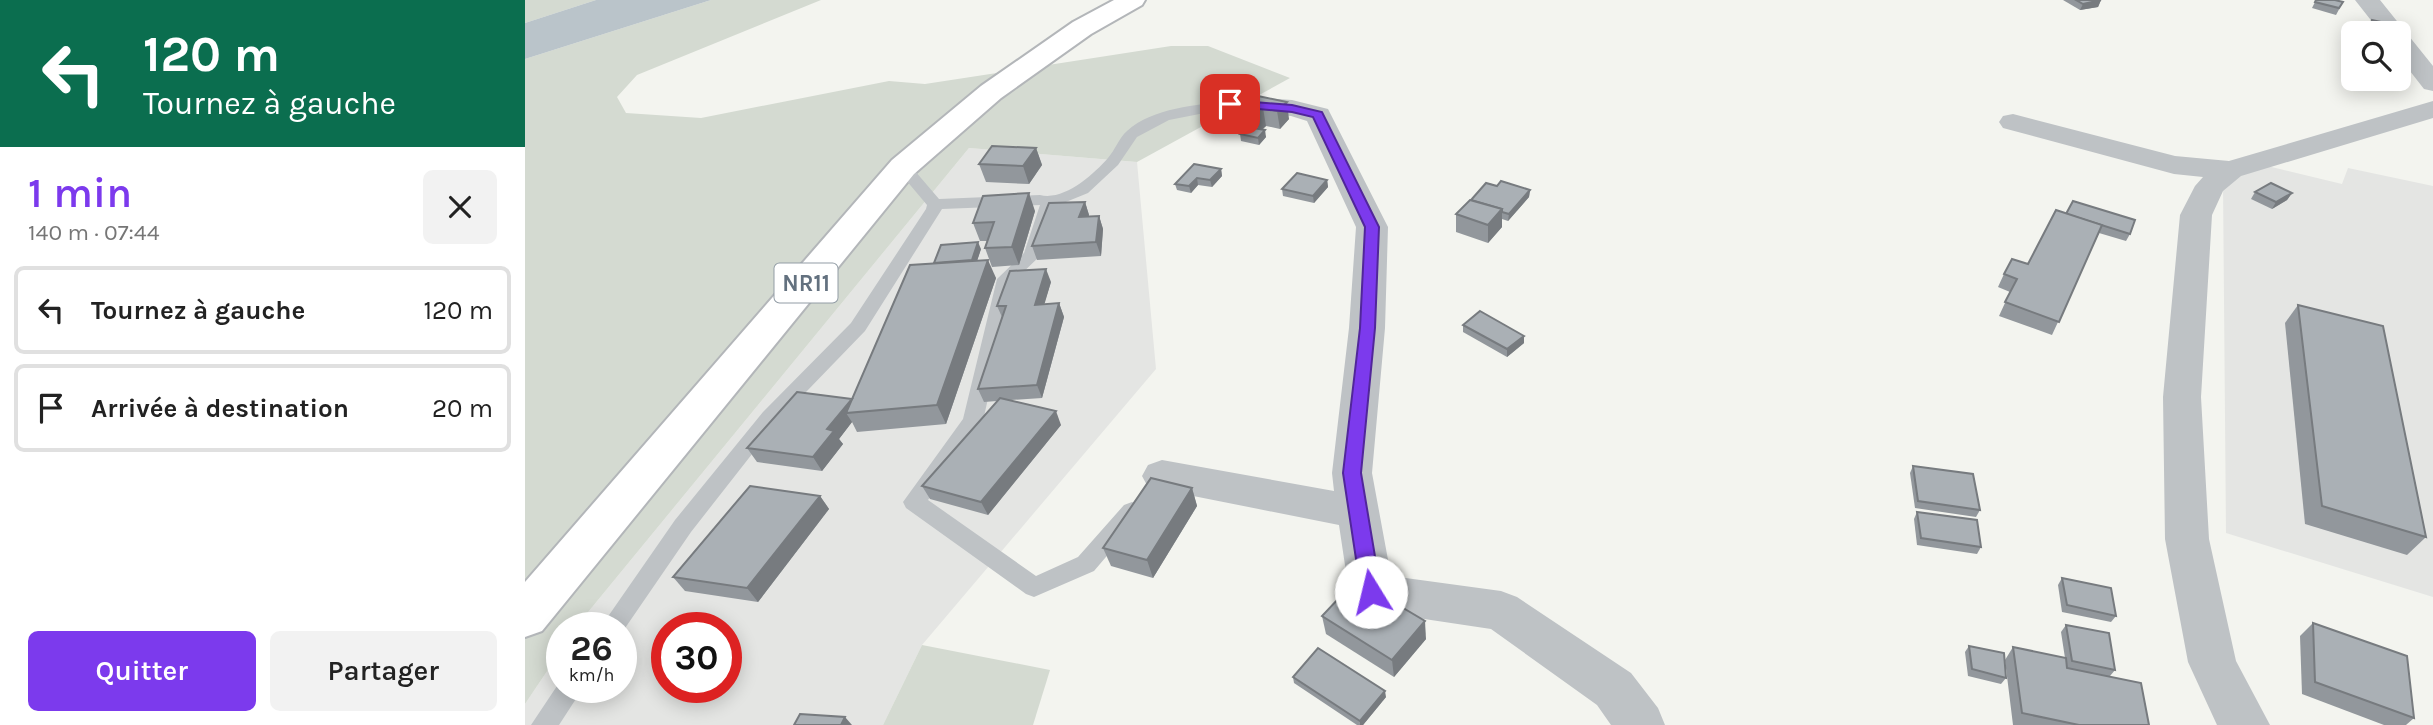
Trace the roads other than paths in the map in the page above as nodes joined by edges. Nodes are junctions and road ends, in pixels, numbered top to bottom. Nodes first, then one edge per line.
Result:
1 (1133, 0) edge
2 (2367, 0) edge
3 (2384, 21) edge
4 (2411, 55) edge
5 (2433, 83) edge
6 (1230, 104) joint
7 (2433, 109) edge
8 (2013, 122) dead end
9 (902, 167) junction
10 (2231, 170) junction
11 (1049, 203) junction
12 (935, 204) junction
13 (1162, 476) joint
14 (1358, 512) junction
15 (623, 612) edge
16 (525, 616) edge
17 (559, 703) edge
18 (544, 725) edge
19 (1640, 725) edge
20 (2245, 725) edge

1 - 9 highway, NR11
2 - 3 street
4 - 5 street
6 - 11 lane
6 - 14 street
7 - 10 street
8 - 10 street
9 - 12 lane
9 - 16 highway, NR11
10 - 20 street
11 - 12 lane
11 - 13 lane
12 - 15 lane
13 - 14 street
14 - 19 street
17 - 18 lane

